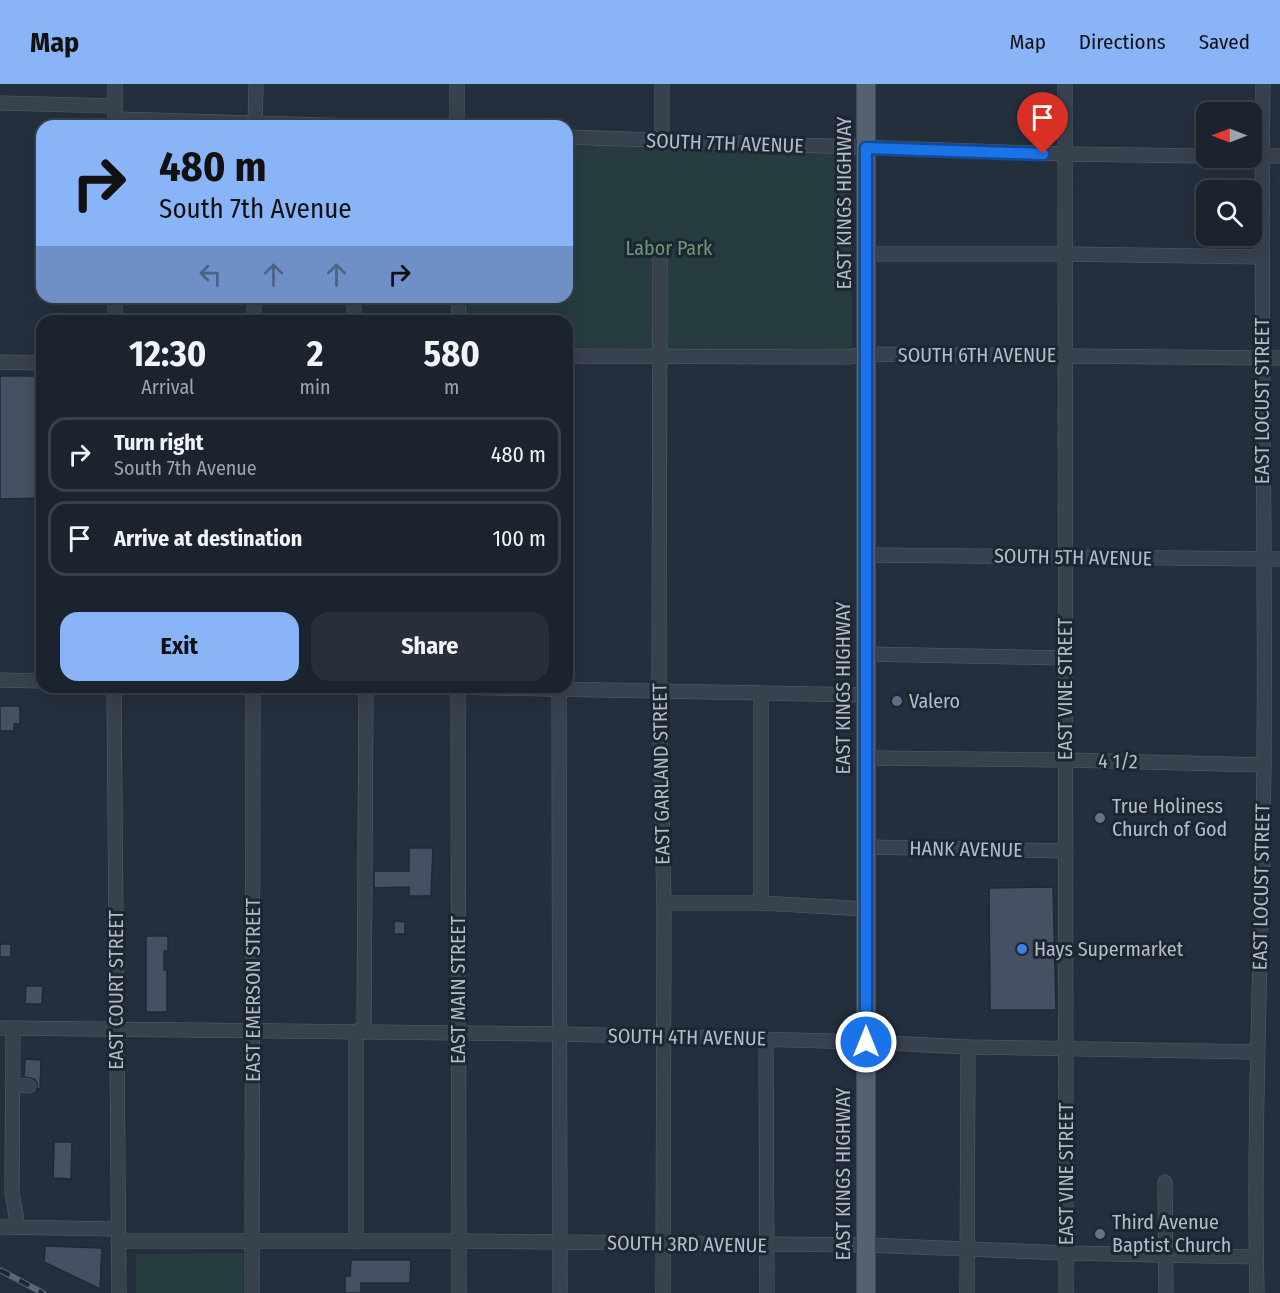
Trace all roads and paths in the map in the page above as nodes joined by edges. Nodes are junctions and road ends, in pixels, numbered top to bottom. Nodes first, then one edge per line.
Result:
1 (115, 84) edge
2 (256, 84) edge
3 (457, 84) edge
4 (662, 84) edge
5 (866, 84) edge
6 (1065, 84) edge
7 (1263, 84) edge
8 (1261, 102) edge
9 (0, 104) edge
10 (115, 117) edge
11 (175, 120) edge
12 (255, 120) edge
13 (457, 120) edge
14 (573, 137) edge
15 (662, 141) junction
16 (866, 148) junction
17 (1065, 154) junction
18 (1196, 156) edge
19 (1262, 156) edge
20 (1280, 156) edge
21 (1257, 168) edge
22 (866, 254) junction
23 (1065, 254) junction
24 (660, 255) dead end
25 (1262, 257) junction
26 (866, 354) junction
27 (573, 356) edge
28 (1065, 356) junction
29 (659, 357) junction
30 (1261, 358) junction
31 (1280, 358) edge
32 (0, 362) edge
33 (36, 363) edge
34 (866, 555) junction
35 (1066, 557) junction
36 (1263, 559) junction
37 (1280, 559) edge
38 (865, 654) junction
39 (1065, 658) junction
40 (0, 680) edge
41 (36, 681) edge
42 (573, 688) edge
43 (659, 691) junction
44 (114, 693) edge
45 (253, 693) edge
46 (366, 693) edge
47 (458, 693) edge
48 (559, 693) edge
49 (761, 694) junction
50 (865, 695) junction
51 (865, 758) junction
52 (1066, 760) junction
53 (1264, 765) junction
54 (866, 847) junction
55 (1066, 851) junction
56 (664, 903) junction
57 (761, 903) junction
58 (866, 909) junction
59 (7, 1028) edge
60 (116, 1030) junction
61 (253, 1030) junction
62 (360, 1031) junction
63 (458, 1033) junction
64 (560, 1034) junction
65 (662, 1038) junction
66 (766, 1039) junction
67 (866, 1042) junction
68 (968, 1047) junction
69 (1065, 1049) junction
70 (1257, 1052) junction
71 (12, 1086) junction
72 (29, 1086) dead end
73 (1165, 1182) dead end
74 (0, 1227) edge
75 (18, 1227) junction
76 (118, 1235) junction
77 (252, 1240) junction
78 (356, 1241) junction
79 (459, 1241) junction
80 (560, 1243) junction
81 (663, 1243) junction
82 (767, 1245) junction
83 (866, 1245) junction
84 (967, 1250) junction
85 (1066, 1254) junction
86 (1166, 1255) junction
87 (1256, 1257) junction
88 (119, 1293) edge
89 (252, 1293) edge
90 (459, 1293) edge
91 (560, 1293) edge
92 (663, 1293) edge
93 (767, 1293) edge
94 (866, 1293) edge
95 (967, 1293) edge
96 (1066, 1293) edge
97 (1166, 1293) edge
98 (1257, 1293) edge

1 - 10 street
2 - 12 street
3 - 13 street
4 - 15 street
5 - 16 main road, EAST KINGS HIGHWAY
6 - 17 street, EAST VINE STREET
7 - 8 street, EAST LOCUST STREET
9 - 10 street
10 - 11 street
14 - 15 street, SOUTH 7TH AVENUE
15 - 16 street, SOUTH 7TH AVENUE
16 - 17 street, SOUTH 7TH AVENUE
16 - 22 main road, EAST KINGS HIGHWAY
17 - 18 street, SOUTH 7TH AVENUE
17 - 23 street, EAST VINE STREET
19 - 20 street
21 - 25 street, EAST LOCUST STREET
22 - 23 street
22 - 26 main road, EAST KINGS HIGHWAY
23 - 25 street
23 - 28 street, EAST VINE STREET
24 - 29 street, EAST GARLAND STREET
25 - 30 street, EAST LOCUST STREET
26 - 28 street, SOUTH 6TH AVENUE
26 - 29 street, SOUTH 6TH AVENUE
26 - 34 main road, EAST KINGS HIGHWAY
27 - 29 street, SOUTH 6TH AVENUE
28 - 30 street, SOUTH 6TH AVENUE
28 - 35 street, EAST VINE STREET
29 - 43 street, EAST GARLAND STREET
30 - 31 street, SOUTH 6TH AVENUE
30 - 36 street, EAST LOCUST STREET
32 - 33 street
34 - 35 street, SOUTH 5TH AVENUE
34 - 38 main road, EAST KINGS HIGHWAY
35 - 36 street, SOUTH 5TH AVENUE
35 - 39 street, EAST VINE STREET
36 - 37 street, SOUTH 5TH AVENUE
36 - 53 street, EAST LOCUST STREET
38 - 39 street
38 - 50 main road, EAST KINGS HIGHWAY
39 - 52 street, EAST VINE STREET
40 - 41 street
42 - 43 street
43 - 49 street
43 - 56 street, EAST GARLAND STREET
44 - 60 street, EAST COURT STREET
45 - 61 street, EAST EMERSON STREET
46 - 62 street
47 - 63 street, EAST MAIN STREET
48 - 64 street
49 - 50 street
49 - 57 street
50 - 51 main road, EAST KINGS HIGHWAY
51 - 52 street, 4 1/2
51 - 54 main road, EAST KINGS HIGHWAY
52 - 53 street, 4 1/2
52 - 55 street, EAST VINE STREET
53 - 70 street, EAST LOCUST STREET
54 - 55 street, HANK AVENUE
54 - 58 main road, EAST KINGS HIGHWAY
55 - 69 street, EAST VINE STREET
56 - 57 street
56 - 65 street, EAST GARLAND STREET
57 - 58 street
58 - 67 main road, EAST KINGS HIGHWAY
59 - 60 street, SOUTH 4TH AVENUE
59 - 71 street
60 - 61 street, SOUTH 4TH AVENUE
60 - 76 street, EAST COURT STREET
61 - 62 street, SOUTH 4TH AVENUE
61 - 77 street, EAST EMERSON STREET
62 - 63 street, SOUTH 4TH AVENUE
62 - 78 street
63 - 64 street, SOUTH 4TH AVENUE
63 - 79 street, EAST MAIN STREET
64 - 65 street, SOUTH 4TH AVENUE
64 - 80 street
65 - 66 street, SOUTH 4TH AVENUE
65 - 81 street, EAST GARLAND STREET
66 - 67 street, SOUTH 4TH AVENUE
66 - 82 street
67 - 68 street, SOUTH 4TH AVENUE
67 - 83 main road, EAST KINGS HIGHWAY
68 - 69 street, SOUTH 4TH AVENUE
68 - 84 street
69 - 70 street, SOUTH 4TH AVENUE
69 - 85 street, EAST VINE STREET
70 - 87 street, EAST LOCUST STREET
71 - 72 street
71 - 75 street
73 - 86 street
74 - 75 street, SOUTH 3RD AVENUE
75 - 76 street, SOUTH 3RD AVENUE
76 - 77 street, SOUTH 3RD AVENUE
76 - 88 street, EAST COURT STREET
77 - 78 street, SOUTH 3RD AVENUE
77 - 89 street, EAST EMERSON STREET
78 - 79 street, SOUTH 3RD AVENUE
79 - 80 street, SOUTH 3RD AVENUE
79 - 90 street, EAST MAIN STREET
80 - 81 street, SOUTH 3RD AVENUE
80 - 91 street
81 - 82 street, SOUTH 3RD AVENUE
81 - 92 street, EAST GARLAND STREET
82 - 83 street, SOUTH 3RD AVENUE
82 - 93 street
83 - 84 street, SOUTH 3RD AVENUE
83 - 94 main road, EAST KINGS HIGHWAY
84 - 85 street, SOUTH 3RD AVENUE
84 - 95 street
85 - 86 street, SOUTH 3RD AVENUE
85 - 96 street, EAST VINE STREET
86 - 87 street, SOUTH 3RD AVENUE
86 - 97 street
87 - 98 street, EAST LOCUST STREET

